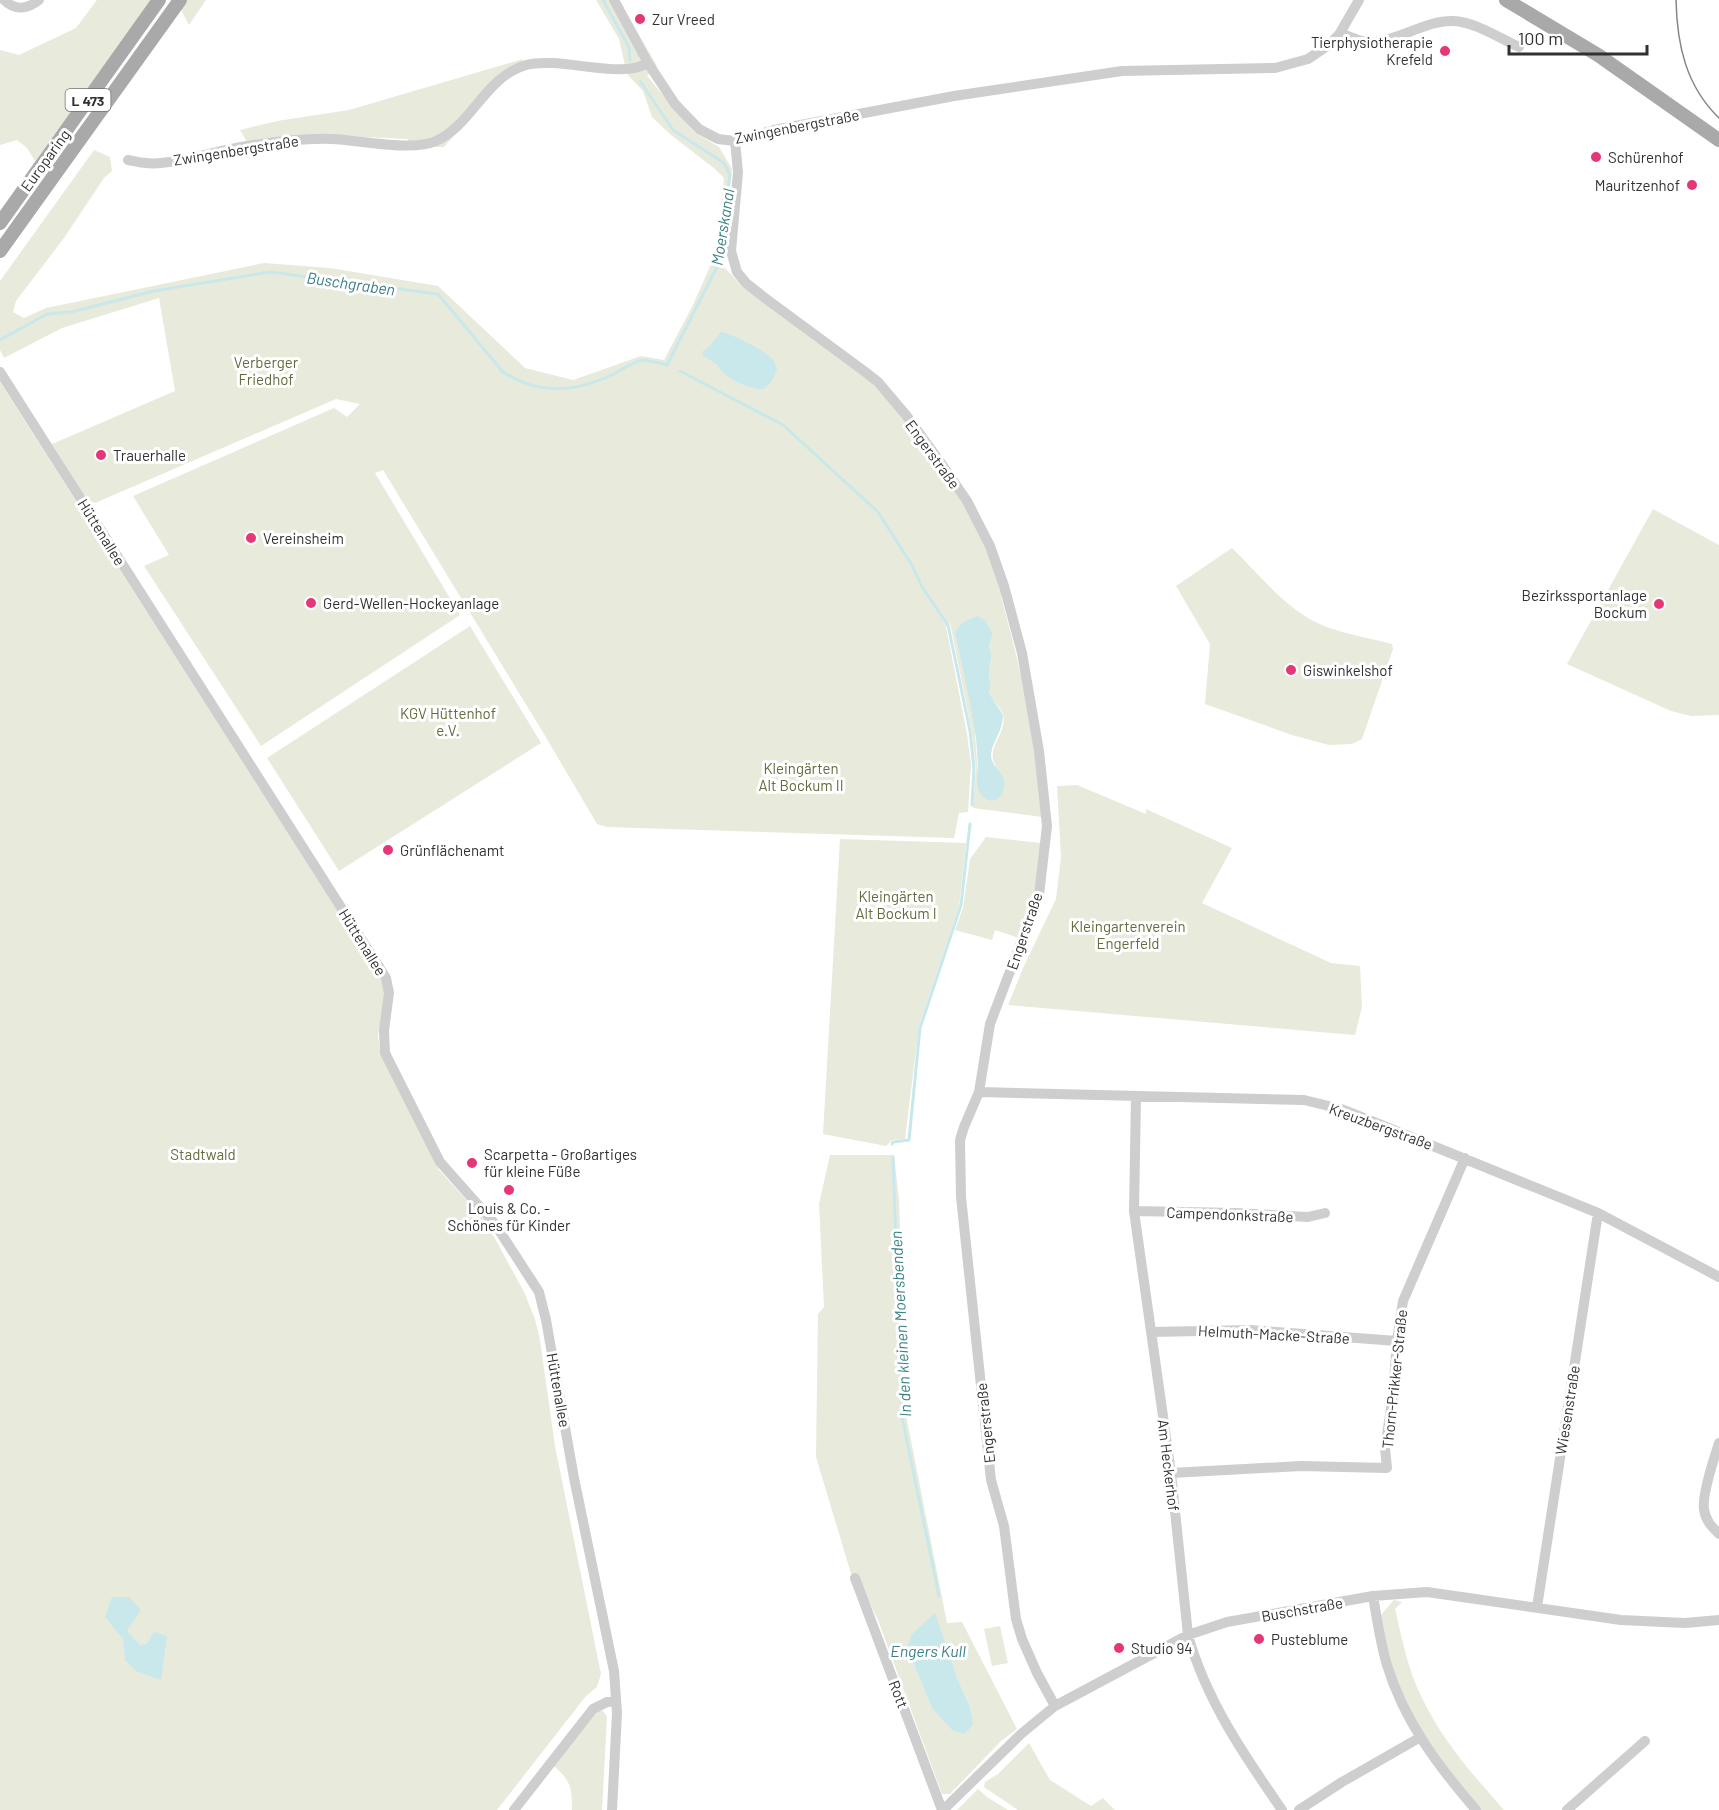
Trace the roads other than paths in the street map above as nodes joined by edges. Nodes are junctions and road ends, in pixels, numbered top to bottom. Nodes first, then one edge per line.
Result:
1 (4, 0) edge
2 (39, 0) edge
3 (159, 0) edge
4 (180, 0) edge
5 (614, 0) edge
6 (1359, 0) edge
7 (1506, 0) edge
8 (1341, 33) junction
9 (1519, 47) dead end
10 (648, 63) junction
11 (1719, 140) edge
12 (735, 141) junction
13 (128, 160) dead end
14 (0, 223) edge
15 (0, 251) edge
16 (0, 372) edge
17 (979, 1092) junction
18 (1136, 1096) junction
19 (1465, 1158) junction
20 (1134, 1211) junction
21 (1325, 1213) dead end
22 (1598, 1213) junction
23 (1719, 1277) edge
24 (1151, 1332) junction
25 (1397, 1341) junction
26 (1719, 1443) edge
27 (1717, 1456) edge
28 (1171, 1473) junction
29 (1719, 1534) edge
30 (855, 1578) dead end
31 (1373, 1596) junction
32 (1537, 1607) junction
33 (1719, 1620) edge
34 (1188, 1635) junction
35 (616, 1701) junction
36 (1055, 1706) junction
37 (1419, 1738) junction
38 (1645, 1741) dead end
39 (514, 1810) edge
40 (612, 1810) edge
41 (942, 1810) edge
42 (1282, 1810) edge
43 (1299, 1810) edge
44 (1476, 1810) edge
45 (1566, 1810) edge

1 - 2 street
3 - 14 main road, Europaring / L 473
4 - 15 main road, Europaring / L 473
5 - 10 street
6 - 8 street, Zwingenbergstraße
7 - 11 main road
8 - 9 street
8 - 12 street, Zwingenbergstraße
10 - 12 street, Zwingenbergstraße
10 - 13 street, Zwingenbergstraße
12 - 17 street, Engerstraße
16 - 35 street, Hüttenallee
17 - 18 street, Kreuzbergstraße
17 - 36 street, Engerstraße
18 - 19 street, Kreuzbergstraße
18 - 20 street, Am Heckerhof
19 - 22 street, Kreuzbergstraße
19 - 25 street, Thorn-Prikker-Straße
20 - 21 street, Campendonkstraße
20 - 24 street, Am Heckerhof
22 - 23 street, Kreuzbergstraße
22 - 32 street, Wiesenstraße
24 - 25 street, Helmuth-Macke-Straße
24 - 28 street, Am Heckerhof
25 - 28 street, Thorn-Prikker-Straße
26 - 27 street
27 - 29 street
28 - 34 street, Am Heckerhof
30 - 41 street, Rott
31 - 32 street, Buschstraße
31 - 34 street, Buschstraße
31 - 37 street
32 - 33 street, Buschstraße
34 - 36 street, Buschstraße
34 - 42 street, Am Heckerhof
35 - 39 street
35 - 40 street, Hüttenallee
36 - 41 street, Buschstraße
37 - 43 street
37 - 44 street
38 - 45 street

